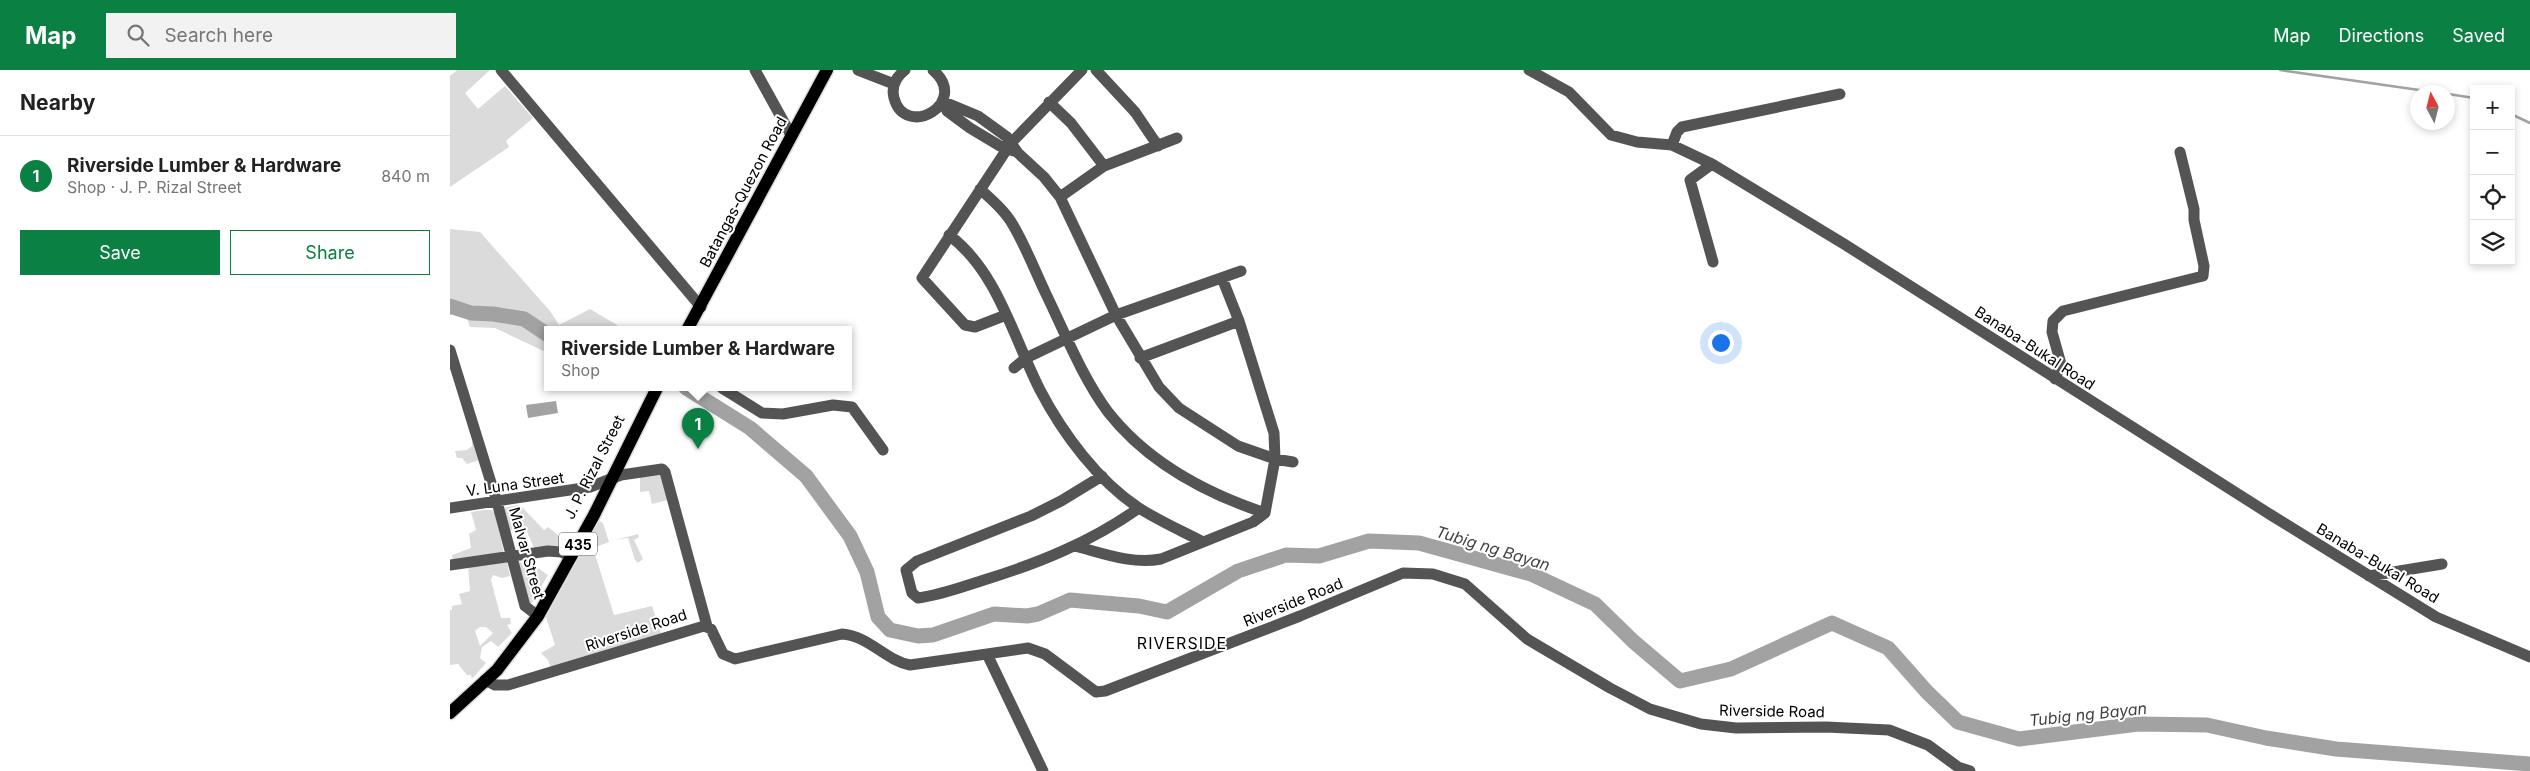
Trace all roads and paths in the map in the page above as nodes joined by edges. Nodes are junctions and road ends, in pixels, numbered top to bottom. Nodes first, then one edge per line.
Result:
1 (501, 70) edge
2 (755, 70) edge
3 (827, 70) edge
4 (858, 70) edge
5 (933, 70) edge
6 (1082, 70) edge
7 (1096, 70) edge
8 (1529, 70) edge
9 (898, 75) edge
10 (1840, 94) dead end
11 (1049, 102) junction
12 (941, 104) junction
13 (791, 135) junction
14 (1178, 138) dead end
15 (1672, 144) junction
16 (1158, 146) junction
17 (1012, 148) junction
18 (2180, 152) dead end
19 (1712, 164) junction
20 (1104, 166) junction
21 (980, 189) junction
22 (1060, 197) junction
23 (949, 235) junction
24 (1713, 262) dead end
25 (1241, 271) dead end
26 (1222, 278) junction
27 (701, 307) junction
28 (1116, 315) junction
29 (1006, 316) junction
30 (1239, 321) junction
31 (690, 326) edge
32 (1067, 337) junction
33 (450, 350) edge
34 (1026, 358) junction
35 (1140, 358) junction
36 (1014, 368) dead end
37 (2055, 379) junction
38 (727, 391) edge
39 (654, 392) edge
40 (883, 450) dead end
41 (1275, 459) junction
42 (1293, 462) dead end
43 (1102, 476) junction
44 (609, 480) junction
45 (497, 502) junction
46 (450, 508) edge
47 (1139, 508) junction
48 (1265, 513) junction
49 (1203, 542) junction
50 (1075, 546) junction
51 (570, 555) junction
52 (510, 556) junction
53 (2442, 564) dead end
54 (450, 565) edge
55 (2369, 576) junction
56 (535, 615) junction
57 (707, 626) junction
58 (987, 654) junction
59 (2530, 656) edge
60 (485, 680) junction
61 (453, 706) edge
62 (1043, 771) edge
63 (1970, 771) edge

1 - 27 street
2 - 13 street
3 - 13 main road, Batangas-Quezon Road
4 - 9 street
5 - 12 street
6 - 11 street
7 - 16 street
8 - 15 street, Banaba-Bukal Road
9 - 12 street
10 - 15 street
11 - 17 street
11 - 20 street
12 - 17 street
13 - 27 main road, Batangas-Quezon Road
14 - 16 street
15 - 19 street, Banaba-Bukal Road
16 - 20 street
17 - 21 street
17 - 22 street
18 - 37 street
19 - 24 street
19 - 37 street, Banaba-Bukal Road
20 - 22 street
21 - 23 street
21 - 32 street
22 - 28 street
23 - 29 street
23 - 29 street
25 - 26 street
26 - 28 street
26 - 30 street
27 - 31 main road, Batangas-Quezon Road
28 - 32 street
28 - 35 street
29 - 34 street
30 - 35 street
30 - 41 street
32 - 34 street
32 - 48 street
33 - 45 street, Malvar Street
34 - 36 street
34 - 43 street
35 - 41 street
37 - 55 street, Banaba-Bukal Road
38 - 40 street
39 - 44 main road, J. P. Rizal Street / 435
41 - 42 street
41 - 48 street
43 - 47 street
43 - 50 street
44 - 45 street, V. Luna Street
44 - 51 main road, J. P. Rizal Street / 435
44 - 57 street, V. Luna Street
45 - 46 street, V. Luna Street
45 - 52 street, Malvar Street
47 - 49 street
47 - 50 street
48 - 49 street
49 - 50 street
51 - 52 street
51 - 56 main road, J. P. Rizal Street / 435
52 - 54 street
52 - 56 street, Malvar Street
53 - 55 street
55 - 59 street, Banaba-Bukal Road
56 - 60 main road, J. P. Rizal Street / 435
57 - 58 street, Riverside Road
57 - 60 street, Riverside Road
58 - 62 street
58 - 63 street, Riverside Road
60 - 61 main road, J. P. Rizal Street / 435

